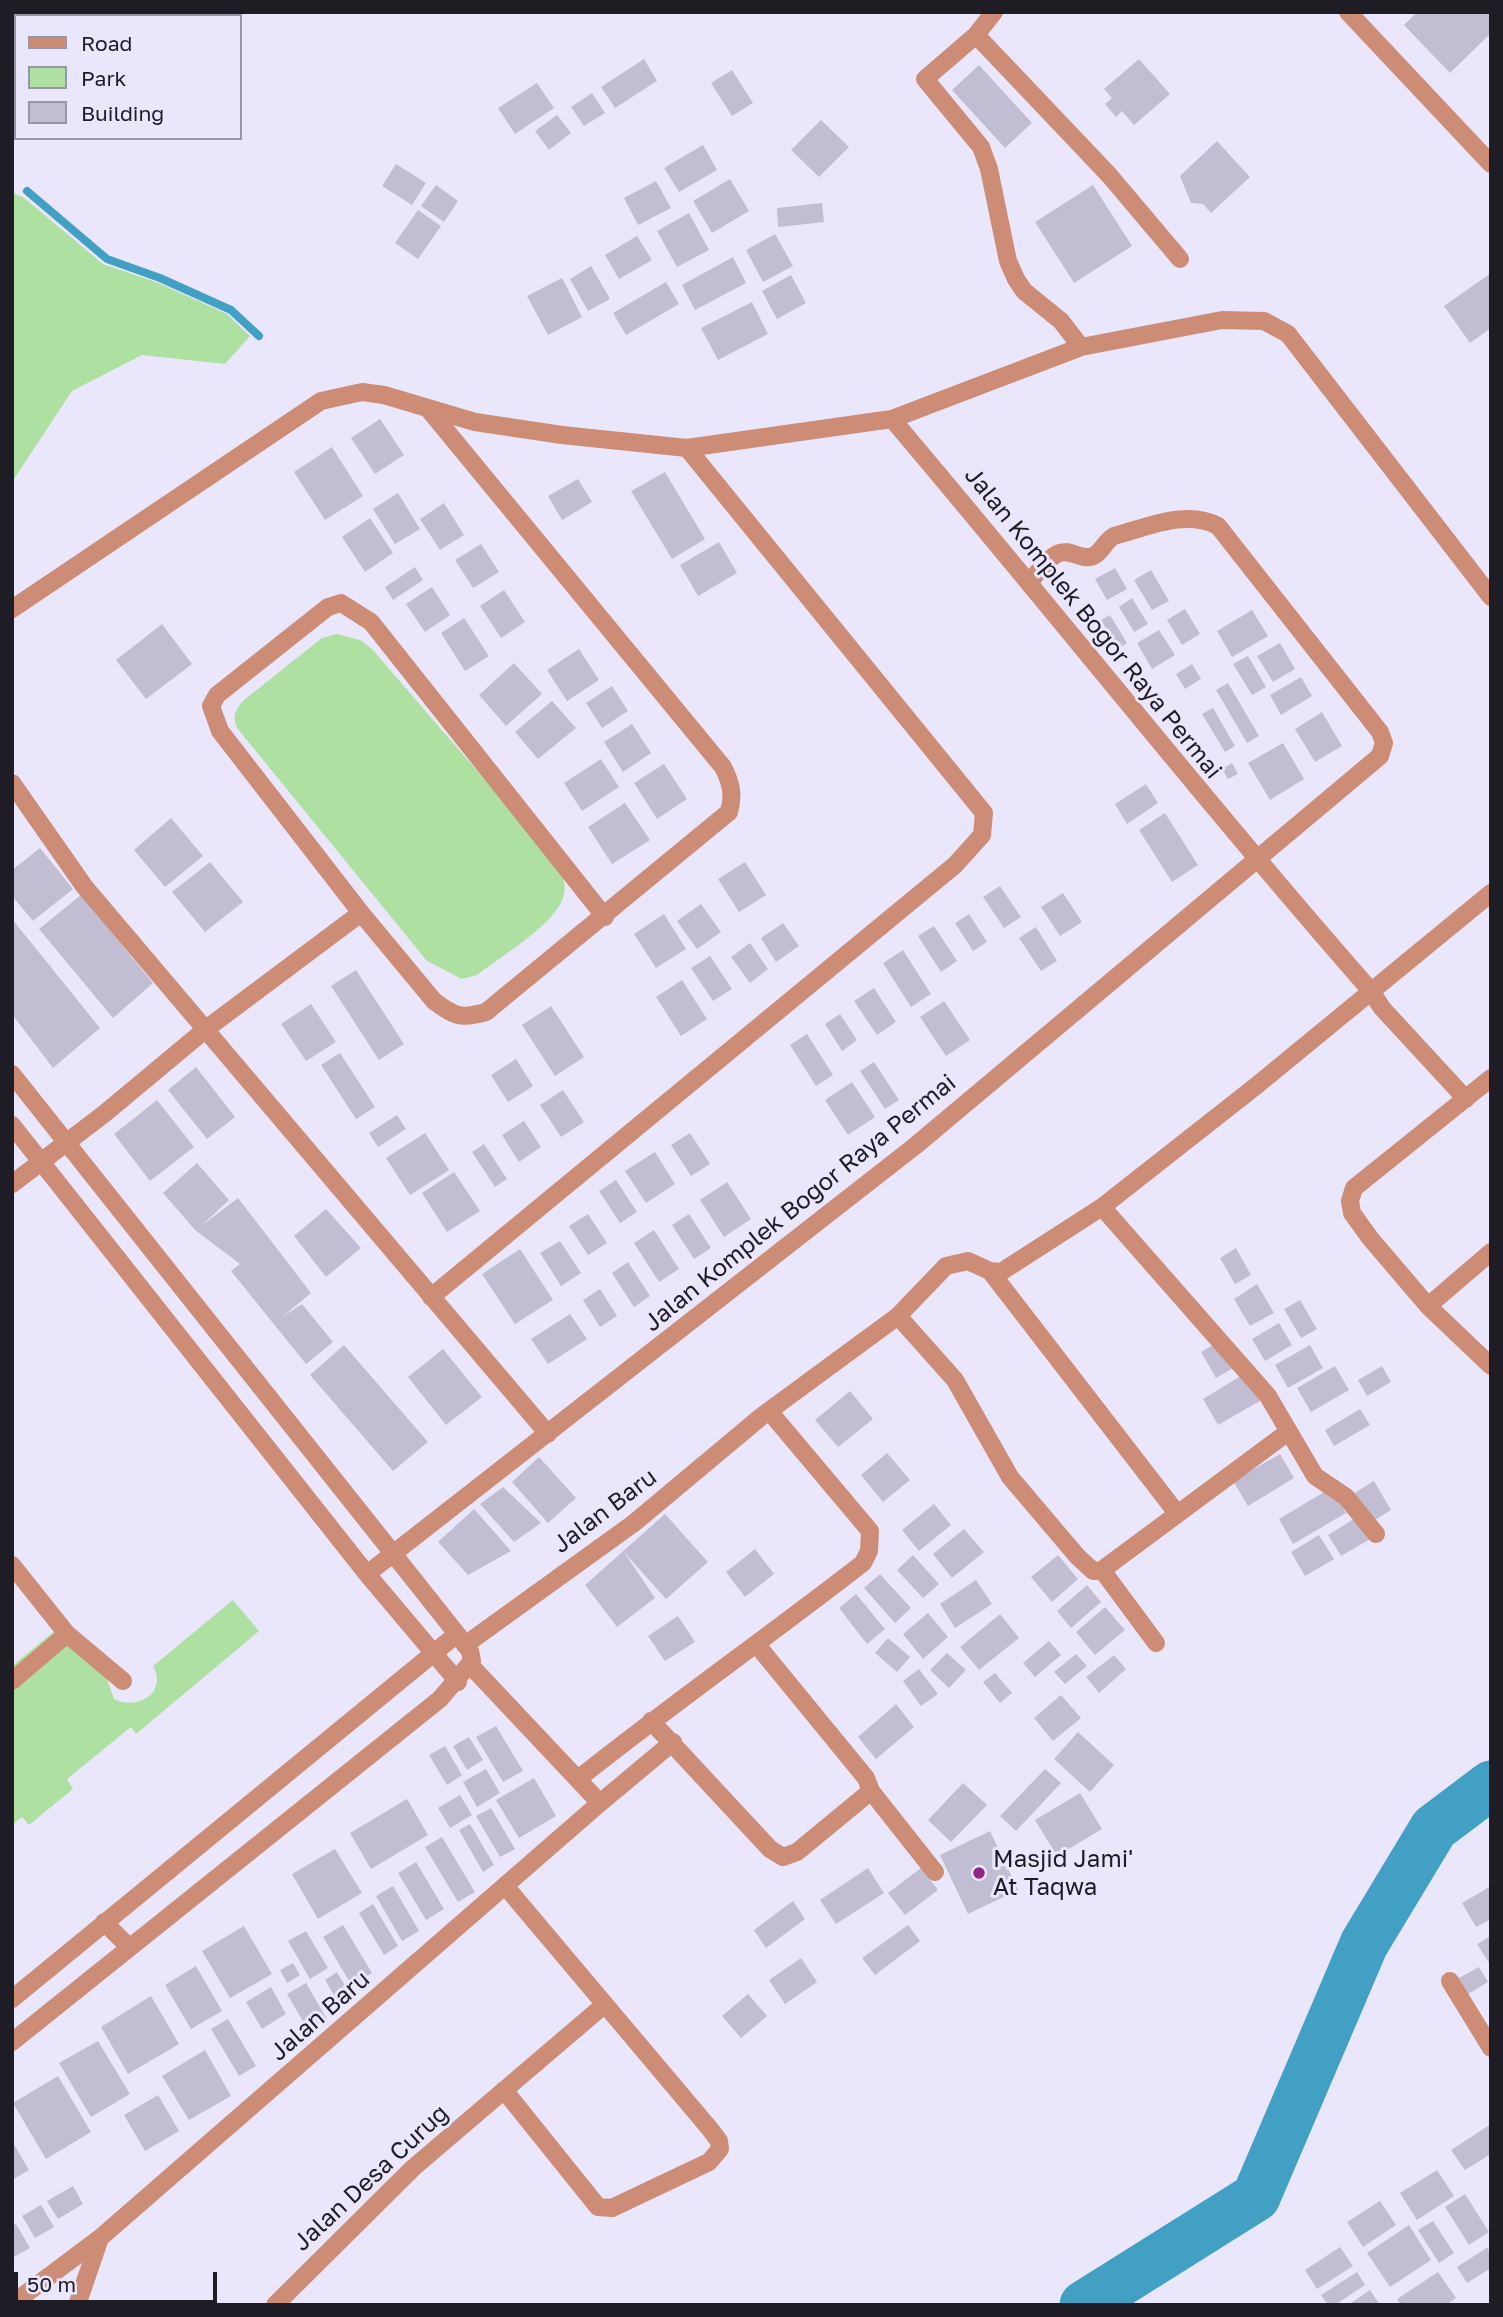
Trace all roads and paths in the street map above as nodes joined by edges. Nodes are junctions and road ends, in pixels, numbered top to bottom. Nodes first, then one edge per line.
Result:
1 (995, 12) edge
2 (1348, 12) edge
3 (976, 36) junction
4 (1491, 164) edge
5 (1180, 259) dead end
6 (1081, 347) junction
7 (430, 411) junction
8 (892, 419) junction
9 (687, 448) junction
10 (1030, 581) junction
11 (1491, 597) edge
12 (12, 608) edge
13 (12, 783) edge
14 (1255, 858) junction
15 (1491, 893) edge
16 (360, 913) junction
17 (605, 917) junction
18 (1371, 991) junction
19 (206, 1029) junction
20 (12, 1074) edge
21 (1491, 1078) edge
22 (1466, 1099) junction
23 (12, 1125) edge
24 (67, 1143) junction
25 (41, 1162) junction
26 (12, 1184) edge
27 (1102, 1207) junction
28 (1491, 1252) edge
29 (990, 1271) junction
30 (431, 1297) junction
31 (1429, 1306) junction
32 (898, 1316) junction
33 (1491, 1366) edge
34 (769, 1410) junction
35 (1287, 1432) junction
36 (548, 1434) junction
37 (1176, 1512) junction
38 (1376, 1534) dead end
39 (391, 1555) junction
40 (12, 1565) edge
41 (1102, 1570) junction
42 (367, 1574) junction
43 (67, 1634) junction
44 (461, 1640) junction
45 (1156, 1643) dead end
46 (757, 1645) junction
47 (434, 1654) junction
48 (475, 1671) junction
49 (12, 1681) edge
50 (123, 1681) dead end
51 (458, 1682) junction
52 (651, 1721) junction
53 (673, 1742) junction
54 (578, 1779) junction
55 (871, 1791) junction
56 (600, 1803) junction
57 (935, 1872) dead end
58 (506, 1887) junction
59 (104, 1922) junction
60 (129, 1947) junction
61 (1451, 1981) dead end
62 (12, 1999) edge
63 (604, 2005) junction
64 (12, 2042) edge
65 (1491, 2048) edge
66 (504, 2090) junction
67 (100, 2238) junction
68 (12, 2304) edge
69 (77, 2305) edge
70 (275, 2305) edge

1 - 3 street
2 - 4 street
3 - 5 street
3 - 6 street
6 - 8 street
6 - 11 street
7 - 9 street
7 - 12 street
7 - 17 street
8 - 9 street
8 - 10 street, Jalan Komplek Bogor Raya Permai
9 - 30 street
10 - 14 street, Jalan Komplek Bogor Raya Permai
10 - 14 street
13 - 19 street
14 - 18 street, Jalan Komplek Bogor Raya Permai
14 - 36 street, Jalan Komplek Bogor Raya Permai
15 - 18 street
16 - 17 street
16 - 17 street
16 - 19 street
18 - 22 street, Jalan Komplek Bogor Raya Permai
18 - 27 street
19 - 24 street
19 - 30 street
20 - 24 street
21 - 22 street
22 - 31 street
23 - 25 street
24 - 25 street
24 - 39 street
25 - 26 street
25 - 42 street
27 - 29 street
27 - 35 street
28 - 31 street
29 - 32 street
29 - 37 street
30 - 36 street
31 - 33 street
32 - 34 street, Jalan Baru
32 - 41 street
34 - 44 street, Jalan Baru
34 - 46 street
35 - 37 street
35 - 38 street
36 - 39 street, Jalan Komplek Bogor Raya Permai
37 - 41 street
39 - 42 street, Jalan Komplek Bogor Raya Permai
39 - 44 street
40 - 43 street
41 - 45 street
42 - 47 street
43 - 49 street
43 - 50 street
44 - 47 street, Jalan Baru
44 - 48 street
46 - 52 street
46 - 55 street
47 - 51 street
47 - 59 street, Jalan Baru
48 - 51 street
48 - 54 street
51 - 60 street
52 - 53 street
52 - 54 street
53 - 55 street
53 - 56 street, Jalan Baru
54 - 56 street
55 - 57 street
56 - 58 street, Jalan Baru
58 - 63 street
58 - 67 street, Jalan Baru
59 - 60 street
59 - 62 street, Jalan Baru
60 - 64 street
61 - 65 street
63 - 66 street, Jalan Desa Curug
63 - 66 street
66 - 70 street, Jalan Desa Curug
67 - 68 street
67 - 69 street

